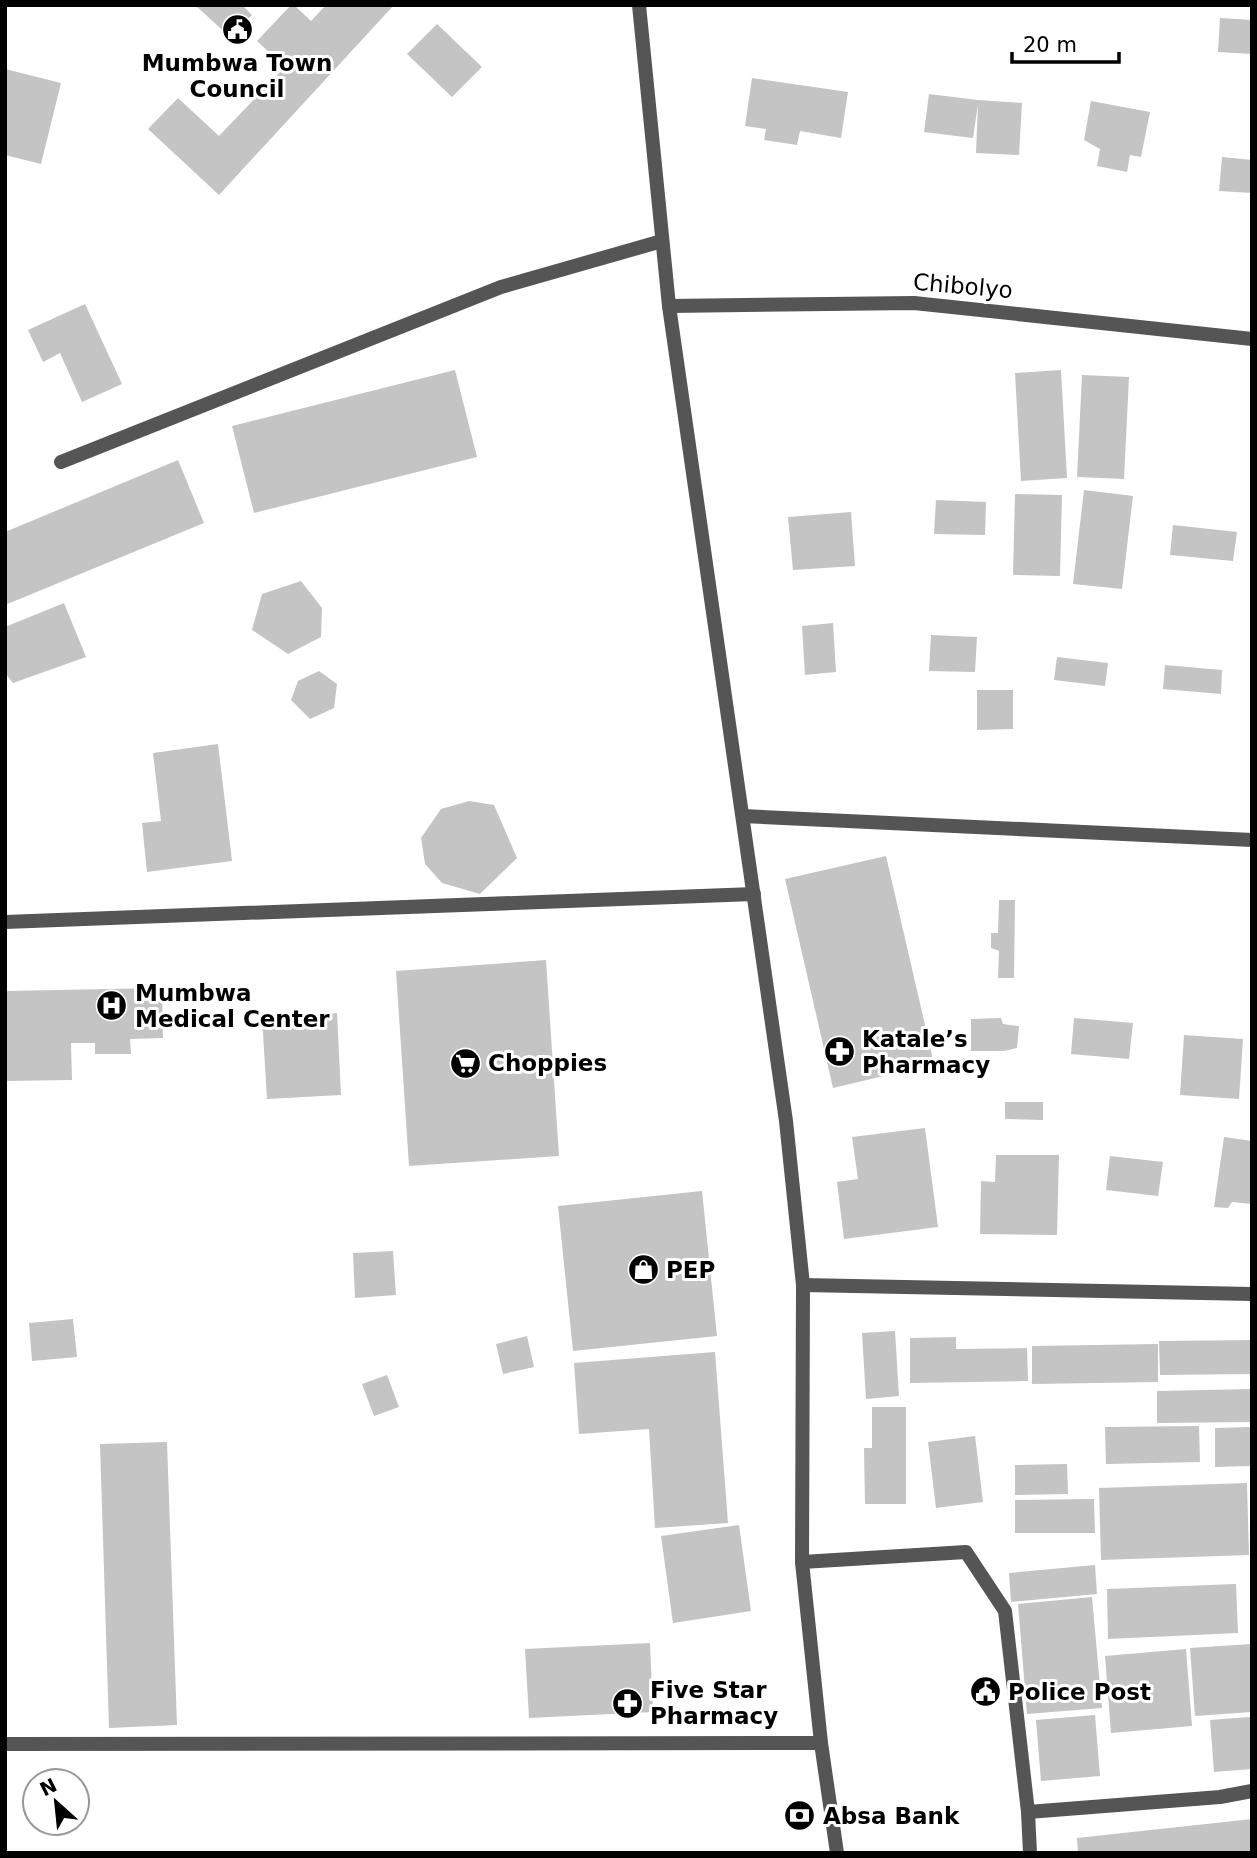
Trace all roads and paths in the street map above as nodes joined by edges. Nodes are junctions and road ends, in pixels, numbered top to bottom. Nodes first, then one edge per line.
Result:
1 (639, 5) edge
2 (662, 241) junction
3 (669, 306) junction
4 (1252, 339) edge
5 (61, 462) dead end
6 (743, 816) junction
7 (1252, 840) edge
8 (754, 894) junction
9 (5, 922) edge
10 (803, 1285) junction
11 (1252, 1294) edge
12 (802, 1562) junction
13 (821, 1743) junction
14 (5, 1744) edge
15 (1252, 1791) edge
16 (1028, 1812) junction
17 (837, 1853) edge
18 (1030, 1853) edge

1 - 2 street
2 - 3 street
2 - 5 street
3 - 4 street, Chibolyo
3 - 6 street
6 - 7 street
6 - 8 street
8 - 9 street
8 - 10 street
10 - 11 street
10 - 12 street
12 - 13 street
12 - 16 street
13 - 14 street
13 - 17 street
15 - 16 street
16 - 18 street

